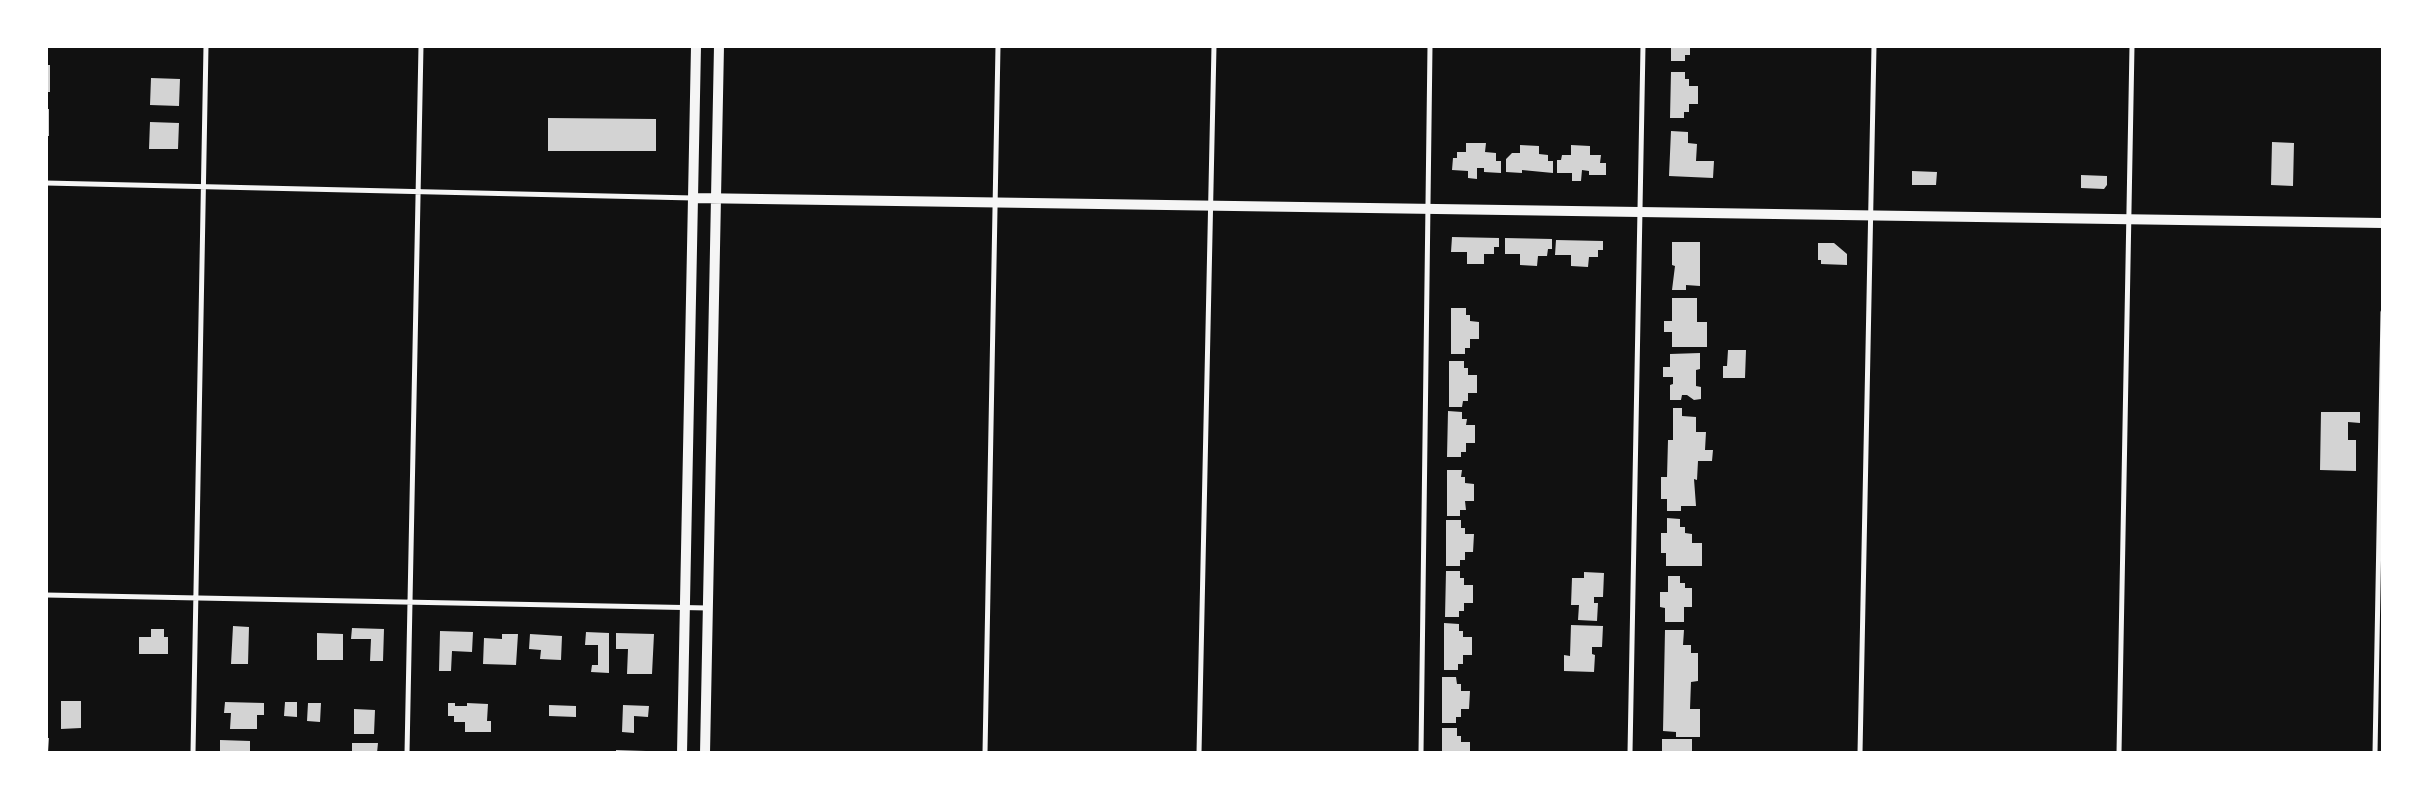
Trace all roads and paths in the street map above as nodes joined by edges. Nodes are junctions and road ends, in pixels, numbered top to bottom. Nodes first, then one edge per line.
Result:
1 (206, 46) edge
2 (421, 46) edge
3 (696, 46) edge
4 (719, 46) edge
5 (998, 46) edge
6 (1214, 46) edge
7 (1430, 46) edge
8 (1643, 46) edge
9 (1874, 46) edge
10 (2132, 46) edge
11 (46, 183) edge
12 (204, 186) junction
13 (418, 191) junction
14 (693, 198) junction
15 (716, 198) junction
16 (995, 202) junction
17 (1210, 205) junction
18 (1427, 208) junction
19 (1640, 212) junction
20 (1871, 215) junction
21 (2128, 219) junction
22 (2383, 223) edge
23 (2383, 312) edge
24 (46, 595) edge
25 (196, 598) junction
26 (410, 602) junction
27 (685, 608) junction
28 (708, 608) junction
29 (192, 753) edge
30 (407, 753) edge
31 (682, 753) edge
32 (706, 753) edge
33 (984, 753) edge
34 (1200, 753) edge
35 (1421, 753) edge
36 (1630, 753) edge
37 (1860, 753) edge
38 (2119, 753) edge
39 (2375, 753) edge

1 - 12 street
2 - 13 street
3 - 14 main road
4 - 15 main road
5 - 16 street
6 - 17 street
7 - 18 street
8 - 19 street
9 - 20 street
10 - 21 street
11 - 12 street
12 - 13 street
12 - 25 street
13 - 14 street
13 - 26 street
14 - 15 main road
14 - 27 main road
15 - 16 main road
15 - 28 main road
16 - 17 main road
16 - 33 street
17 - 18 main road
17 - 34 street
18 - 19 main road
18 - 35 street
19 - 20 main road
19 - 36 street
20 - 21 main road
20 - 37 street
21 - 22 main road
21 - 38 street
23 - 39 street
24 - 25 street
25 - 26 street
25 - 29 street
26 - 27 street
26 - 30 street
27 - 28 street
27 - 31 main road
28 - 32 main road

